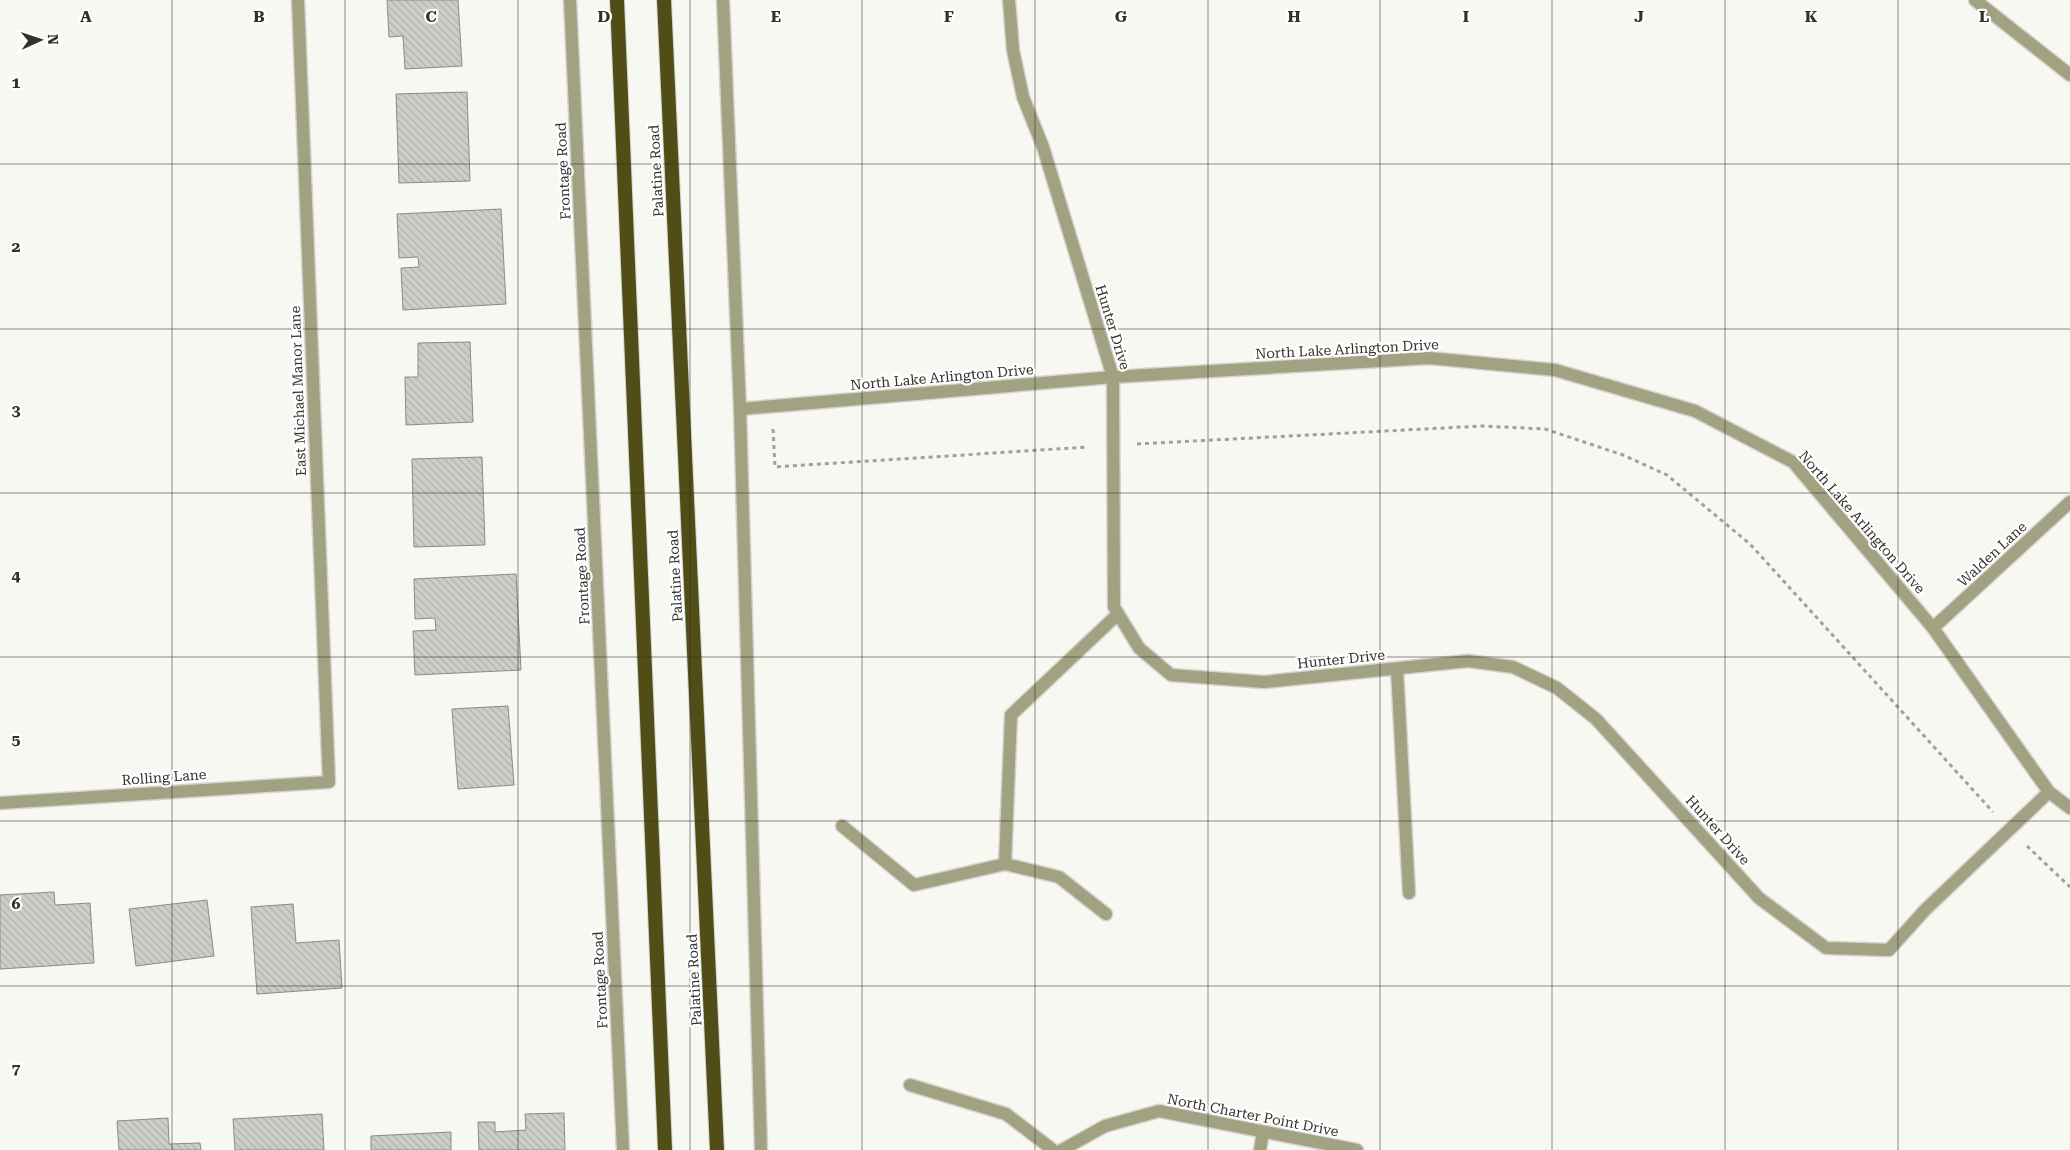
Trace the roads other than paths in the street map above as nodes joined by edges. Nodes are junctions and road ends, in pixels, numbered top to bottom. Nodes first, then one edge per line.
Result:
1 (298, 0) edge
2 (570, 0) edge
3 (617, 0) edge
4 (664, 0) edge
5 (722, 0) edge
6 (1009, 0) edge
7 (1974, 0) edge
8 (2070, 75) edge
9 (1113, 377) junction
10 (740, 409) junction
11 (2070, 502) edge
12 (1118, 614) junction
13 (1934, 628) junction
14 (1397, 669) junction
15 (329, 782) joint
16 (2049, 792) junction
17 (0, 803) edge
18 (2070, 808) edge
19 (842, 826) dead end
20 (1005, 864) junction
21 (1409, 893) dead end
22 (1106, 914) dead end
23 (660, 1020) junction
24 (910, 1085) dead end
25 (1263, 1132) junction
26 (623, 1150) edge
27 (659, 1150) edge
28 (666, 1150) edge
29 (717, 1150) edge
30 (761, 1150) edge
31 (1054, 1150) edge
32 (1062, 1150) edge
33 (1260, 1150) edge
34 (1357, 1150) edge

1 - 15 street, East Michael Manor Lane
2 - 26 street, Frontage Road
3 - 23 highway
4 - 29 highway, Palatine Road
5 - 10 street
6 - 9 street, Hunter Drive
7 - 8 street
9 - 10 street, North Lake Arlington Drive
9 - 12 street, Hunter Drive
9 - 13 street, North Lake Arlington Drive
10 - 30 street
11 - 13 street, Walden Lane
12 - 14 street, Hunter Drive
12 - 20 street
13 - 16 street, North Lake Arlington Drive
14 - 16 street, Hunter Drive
14 - 21 street
15 - 17 street, Rolling Lane
16 - 18 street, North Lake Arlington Drive
19 - 20 street
20 - 22 street
23 - 27 highway
23 - 28 highway
24 - 31 street
25 - 32 street, North Charter Point Drive
25 - 33 street
25 - 34 street, North Charter Point Drive

